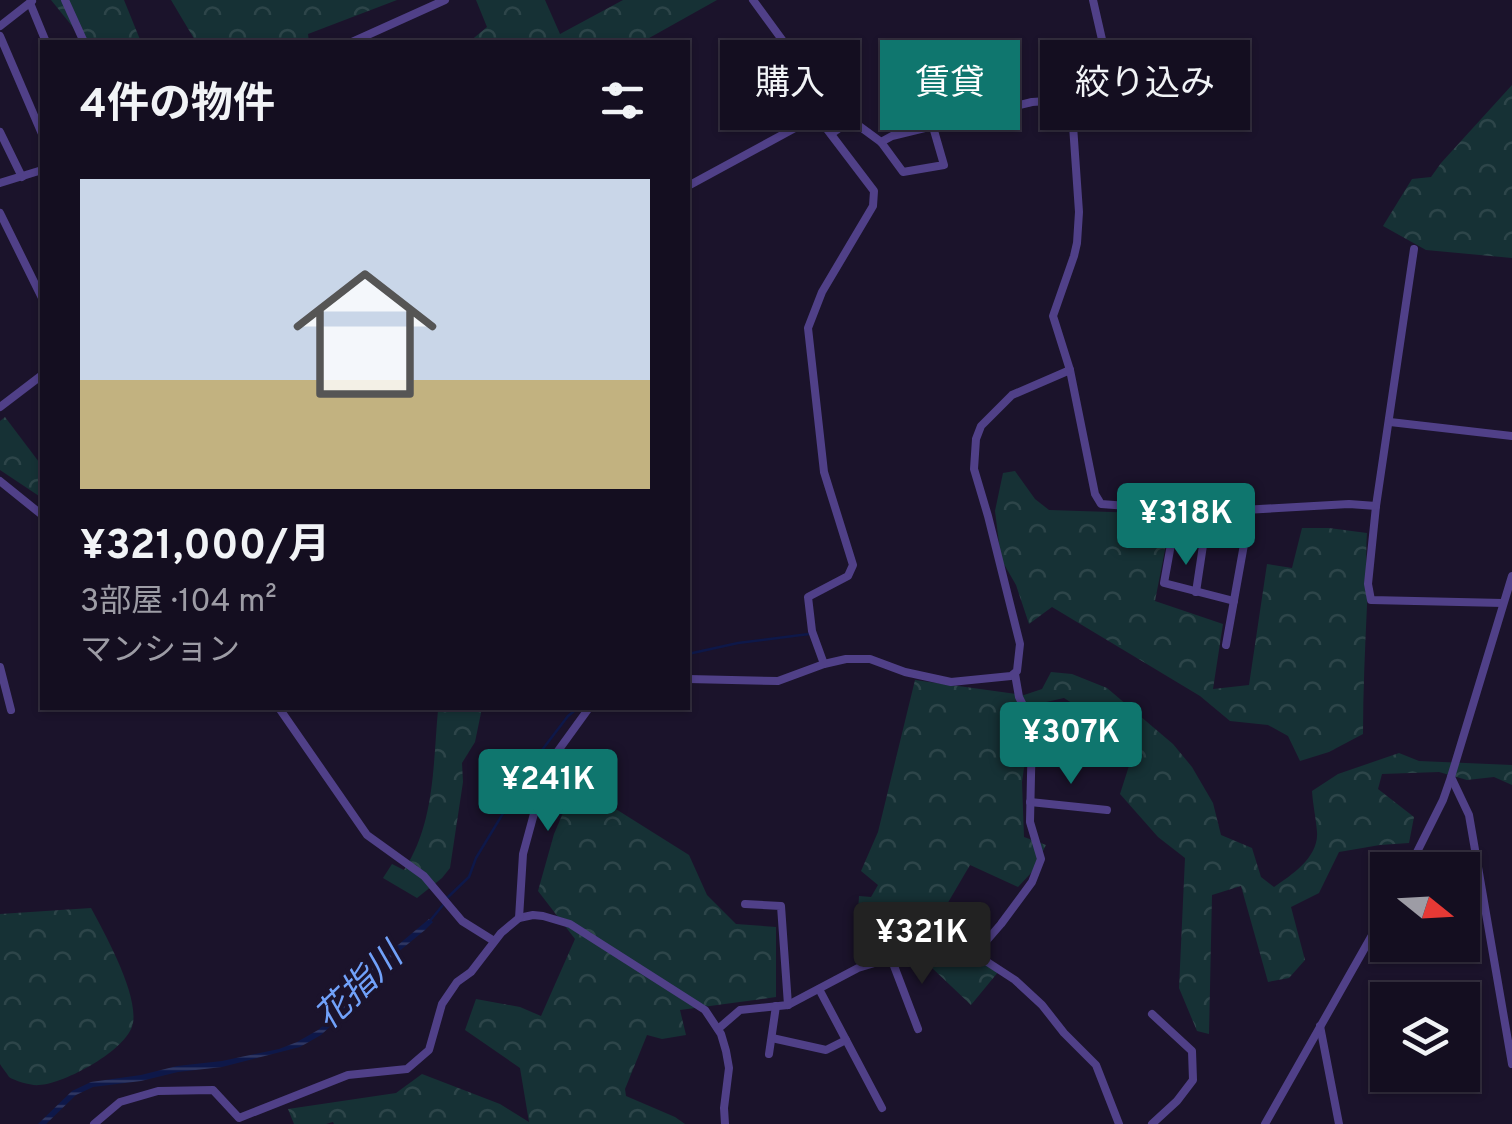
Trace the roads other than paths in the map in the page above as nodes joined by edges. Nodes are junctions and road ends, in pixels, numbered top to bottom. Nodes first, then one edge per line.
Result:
1 (65, 0) edge
2 (444, 0) edge
3 (753, 0) edge
4 (1093, 0) edge
5 (31, 1) edge
6 (0, 26) edge
7 (0, 36) edge
8 (45, 40) edge
9 (83, 40) edge
10 (356, 40) edge
11 (782, 40) edge
12 (1102, 40) edge
13 (40, 129) edge
14 (791, 130) edge
15 (828, 130) edge
16 (919, 130) edge
17 (934, 130) edge
18 (1073, 130) edge
19 (0, 132) edge
20 (831, 134) junction
21 (881, 142) junction
22 (40, 171) edge
23 (22, 176) junction
24 (0, 183) edge
25 (690, 185) edge
26 (0, 213) edge
27 (1414, 249) dead end
28 (40, 294) edge
29 (1070, 370) junction
30 (40, 376) edge
31 (0, 408) edge
32 (1390, 422) junction
33 (1512, 436) edge
34 (0, 481) edge
35 (1376, 506) junction
36 (1177, 511) junction
37 (1250, 511) junction
38 (1208, 512) junction
39 (40, 513) edge
40 (1512, 576) edge
41 (1196, 592) junction
42 (1234, 601) junction
43 (1503, 603) junction
44 (1226, 644) dead end
45 (824, 664) junction
46 (0, 667) edge
47 (1015, 674) junction
48 (690, 679) edge
49 (7, 704) edge
50 (280, 710) edge
51 (588, 710) edge
52 (1451, 778) junction
53 (1030, 802) junction
54 (1107, 810) dead end
55 (1417, 852) edge
56 (745, 904) dead end
57 (519, 918) junction
58 (1370, 938) edge
59 (494, 941) junction
60 (974, 954) junction
61 (891, 958) junction
62 (819, 989) junction
63 (788, 1004) junction
64 (776, 1006) junction
65 (1152, 1014) dead end
66 (1320, 1026) junction
67 (718, 1029) junction
68 (918, 1029) dead end
69 (772, 1038) junction
70 (846, 1040) junction
71 (770, 1054) dead end
72 (1512, 1064) edge
73 (882, 1108) dead end
74 (94, 1124) edge
75 (725, 1124) edge
76 (1119, 1124) edge
77 (1152, 1124) edge
78 (1265, 1124) edge
79 (1339, 1124) edge

1 - 9 street
2 - 10 street
3 - 11 street
4 - 12 street
5 - 6 street
5 - 8 street
7 - 13 street
14 - 25 street
15 - 20 street
16 - 21 street
17 - 21 street
18 - 29 street
19 - 23 street
20 - 21 street
20 - 45 street
22 - 23 street
23 - 24 street
26 - 28 street
27 - 32 street
29 - 36 street
29 - 47 street
30 - 31 street
32 - 33 street
32 - 35 street
34 - 39 street
35 - 37 street
35 - 43 street
36 - 38 street
36 - 41 street
37 - 38 street
37 - 42 street
38 - 41 street
40 - 43 street
41 - 42 street
42 - 44 street
43 - 52 street
45 - 47 street
45 - 48 street
46 - 49 street
47 - 53 street
50 - 59 street
51 - 57 street
52 - 55 street
52 - 72 street
53 - 54 street
53 - 60 street
56 - 63 street
57 - 59 street
57 - 67 street
58 - 66 street
59 - 74 street
60 - 61 street
60 - 76 street
61 - 62 street
61 - 68 street
62 - 63 street
62 - 70 street
63 - 64 street
64 - 67 street
64 - 69 street
65 - 77 street
66 - 78 street
66 - 79 street
67 - 75 street
69 - 70 street
69 - 71 street
70 - 73 street

